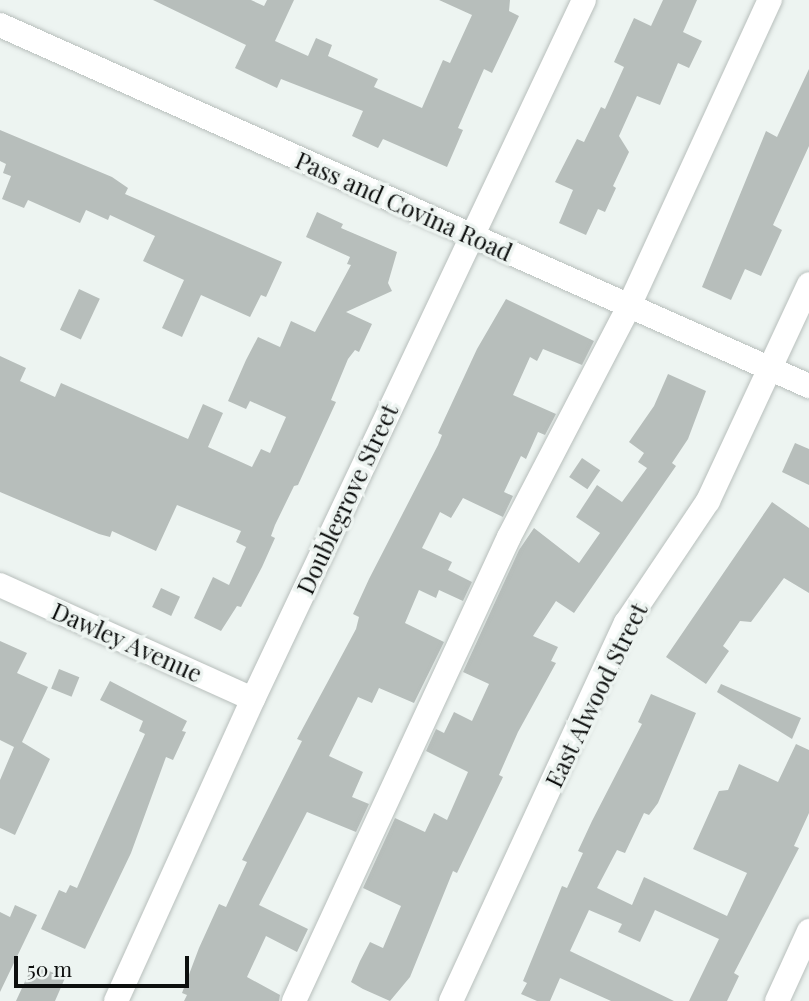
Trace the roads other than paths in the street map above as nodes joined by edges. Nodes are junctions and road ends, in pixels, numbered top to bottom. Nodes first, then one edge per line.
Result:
1 (584, 0) edge
2 (770, 0) edge
3 (0, 25) edge
4 (471, 236) junction
5 (809, 284) edge
6 (629, 306) junction
7 (770, 368) junction
8 (809, 386) edge
9 (0, 585) edge
10 (253, 699) junction
11 (809, 931) edge
12 (116, 1001) edge
13 (294, 1001) edge
14 (452, 1001) edge
15 (777, 1001) edge

1 - 4 street, Doublegrove Street
2 - 6 street
3 - 4 street, Pass and Covina Road
4 - 6 street, Pass and Covina Road
4 - 10 street, Doublegrove Street
5 - 7 street, East Alwood Street
6 - 7 street, Pass and Covina Road
6 - 13 street
7 - 8 street, Pass and Covina Road
7 - 14 street, East Alwood Street
9 - 10 street, Dawley Avenue
10 - 12 street, Doublegrove Street
11 - 15 street

